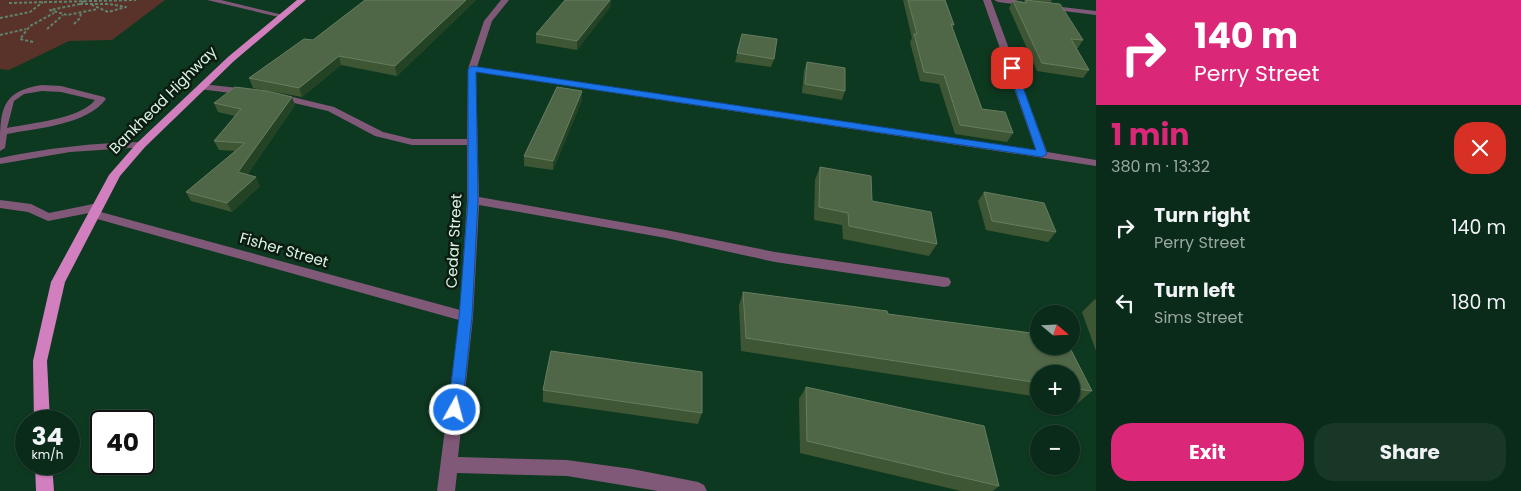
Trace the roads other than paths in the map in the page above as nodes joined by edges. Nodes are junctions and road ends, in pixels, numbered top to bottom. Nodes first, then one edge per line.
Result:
1 (210, 0) edge
2 (302, 0) edge
3 (505, 0) edge
4 (987, 0) edge
5 (998, 0) edge
6 (1096, 13) edge
7 (282, 16) junction
8 (472, 69) junction
9 (202, 88) junction
10 (3, 132) junction
11 (473, 142) junction
12 (141, 145) junction
13 (0, 148) edge
14 (1042, 154) junction
15 (0, 161) edge
16 (1096, 163) edge
17 (473, 200) junction
18 (0, 204) edge
19 (96, 211) junction
20 (944, 282) dead end
21 (466, 317) junction
22 (42, 410) edge
23 (449, 465) junction
24 (44, 475) edge
25 (45, 491) edge
26 (446, 491) edge
27 (698, 491) edge

1 - 7 street
2 - 7 main road, Bankhead Highway
3 - 8 street, Cedar Street
4 - 14 street
5 - 6 street
7 - 9 main road, Bankhead Highway
8 - 11 street, Cedar Street
8 - 14 street
9 - 11 street
9 - 12 main road, Bankhead Highway
10 - 10 street
10 - 13 street
11 - 17 street, Cedar Street
12 - 15 street
12 - 19 main road, Bankhead Highway
14 - 16 street
17 - 20 street
17 - 21 street, Cedar Street
18 - 19 street
19 - 21 street, Fisher Street
19 - 22 main road, Bankhead Highway
21 - 23 street, Cedar Street
23 - 26 street, Cedar Street
23 - 27 street
24 - 25 main road

